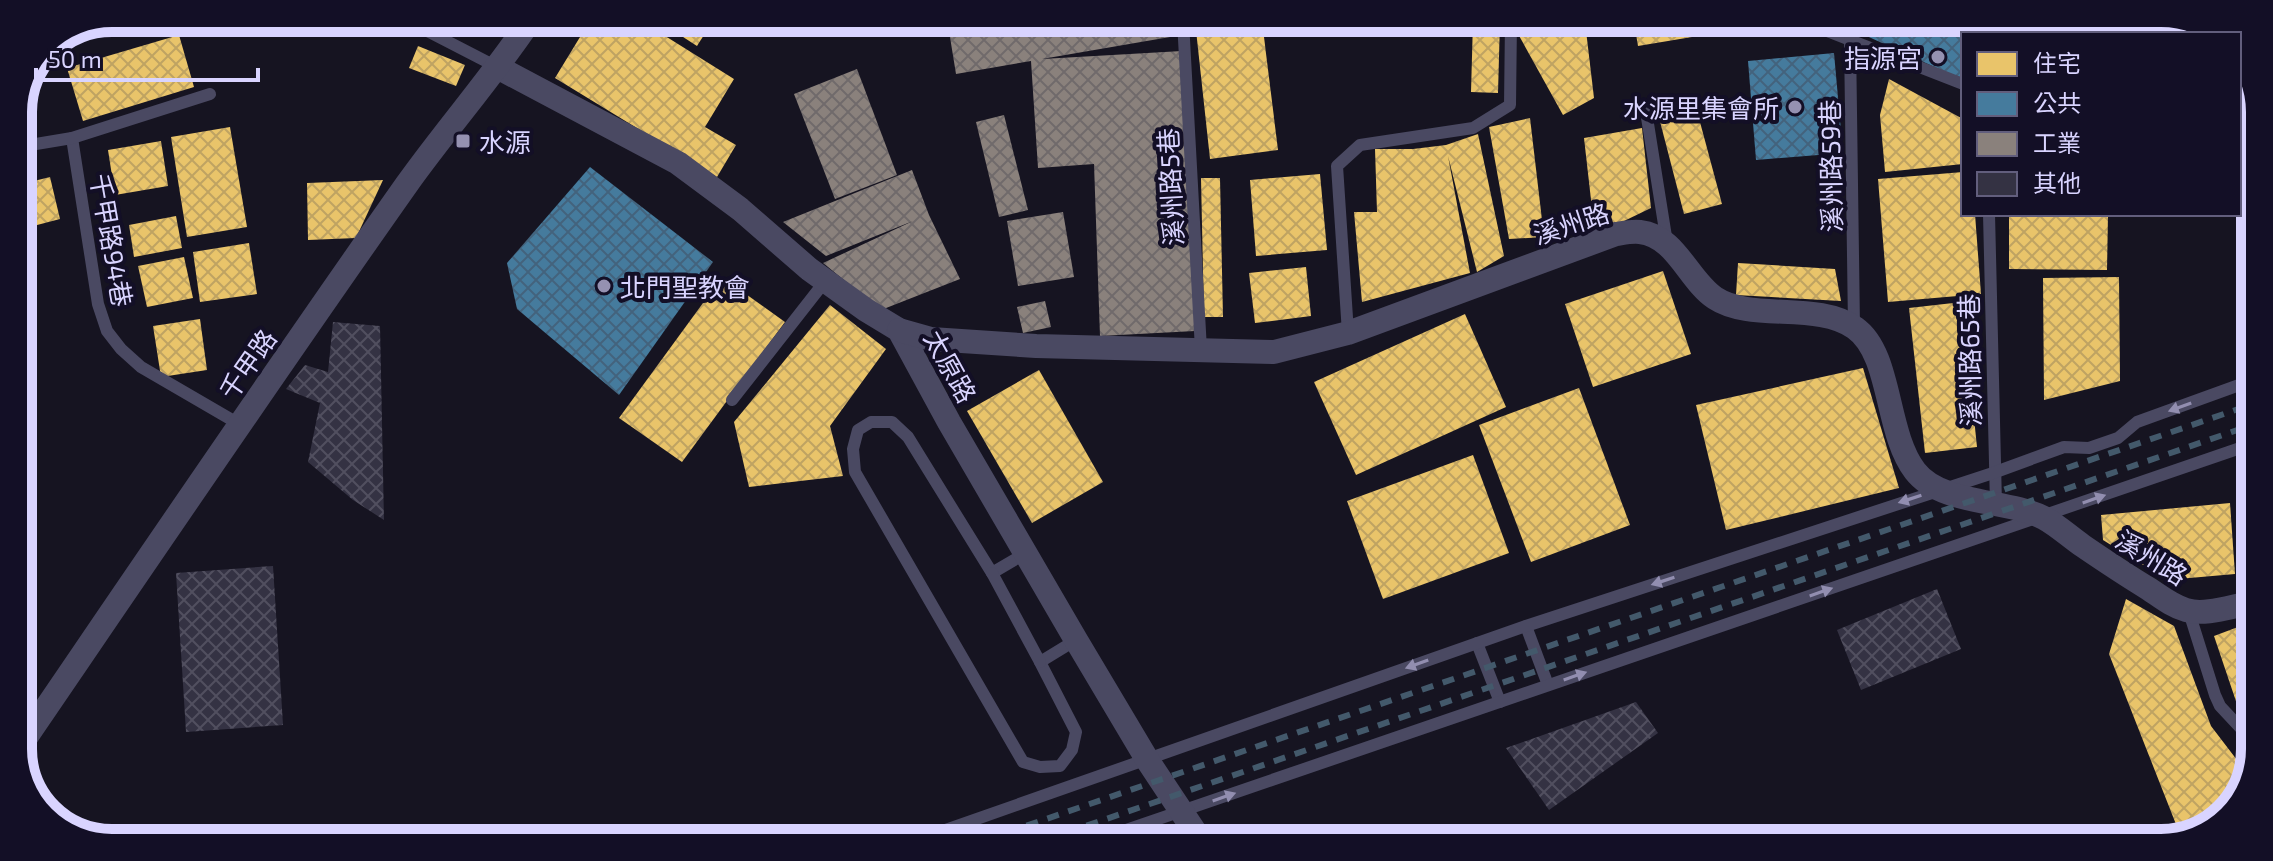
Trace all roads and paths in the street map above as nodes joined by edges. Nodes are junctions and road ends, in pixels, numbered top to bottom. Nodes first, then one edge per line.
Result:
1 (429, 32) edge
2 (523, 32) edge
3 (1184, 32) edge
4 (1511, 32) edge
5 (1830, 32) edge
6 (1850, 40) junction
7 (499, 68) junction
8 (1961, 83) edge
9 (210, 94) dead end
10 (1645, 105) dead end
11 (72, 138) junction
12 (32, 145) edge
13 (1989, 216) edge
14 (1667, 243) junction
15 (826, 280) junction
16 (1854, 327) junction
17 (899, 330) junction
18 (1348, 333) junction
19 (1201, 350) junction
20 (2241, 384) edge
21 (732, 400) dead end
22 (239, 424) junction
23 (2241, 448) edge
24 (1993, 473) junction
25 (1939, 489) junction
26 (1996, 504) junction
27 (2042, 517) junction
28 (1026, 553) junction
29 (992, 573) junction
30 (2241, 604) edge
31 (2189, 612) junction
32 (1526, 626) junction
33 (1076, 640) junction
34 (1477, 643) junction
35 (1040, 662) junction
36 (1548, 685) junction
37 (1500, 702) junction
38 (32, 728) edge
39 (2241, 730) edge
40 (1148, 761) junction
41 (1180, 812) junction
42 (949, 829) edge
43 (1130, 829) edge
44 (1192, 829) edge

1 - 7 lane
2 - 7 street, 千甲路
3 - 19 lane, 溪州路5巷
4 - 18 lane
5 - 6 lane
6 - 8 lane
6 - 16 lane, 溪州路59巷
7 - 15 street, 太原路
7 - 22 street, 千甲路
9 - 11 lane
10 - 14 lane
11 - 12 lane
11 - 22 lane, 千甲路94巷
13 - 24 lane, 溪州路65巷
14 - 16 street
14 - 18 street, 溪州路
15 - 17 street, 太原路
15 - 21 lane
16 - 25 street, 溪州路
17 - 19 street, 溪州路
17 - 28 street, 太原路
18 - 19 street, 溪州路
20 -> 24 lane
22 - 38 street, 千甲路
27 -> 23 lane
24 - 25 lane
24 - 26 lane, 溪州路65巷
25 - 26 street, 溪州路
25 -> 32 lane
26 - 27 street, 溪州路
27 - 31 street, 溪州路
36 -> 27 lane
28 - 29 lane
28 - 33 street, 太原路
29 - 35 lane
29 - 35 lane
30 - 31 street, 溪州路
31 - 39 lane
32 - 34 lane
32 - 36 lane
33 - 35 lane
33 - 40 street, 太原路
34 - 37 lane
34 -> 40 lane
36 - 37 lane
41 -> 37 lane
40 - 41 street, 太原路
40 - 42 lane
41 - 43 lane
41 - 44 street, 太原路

